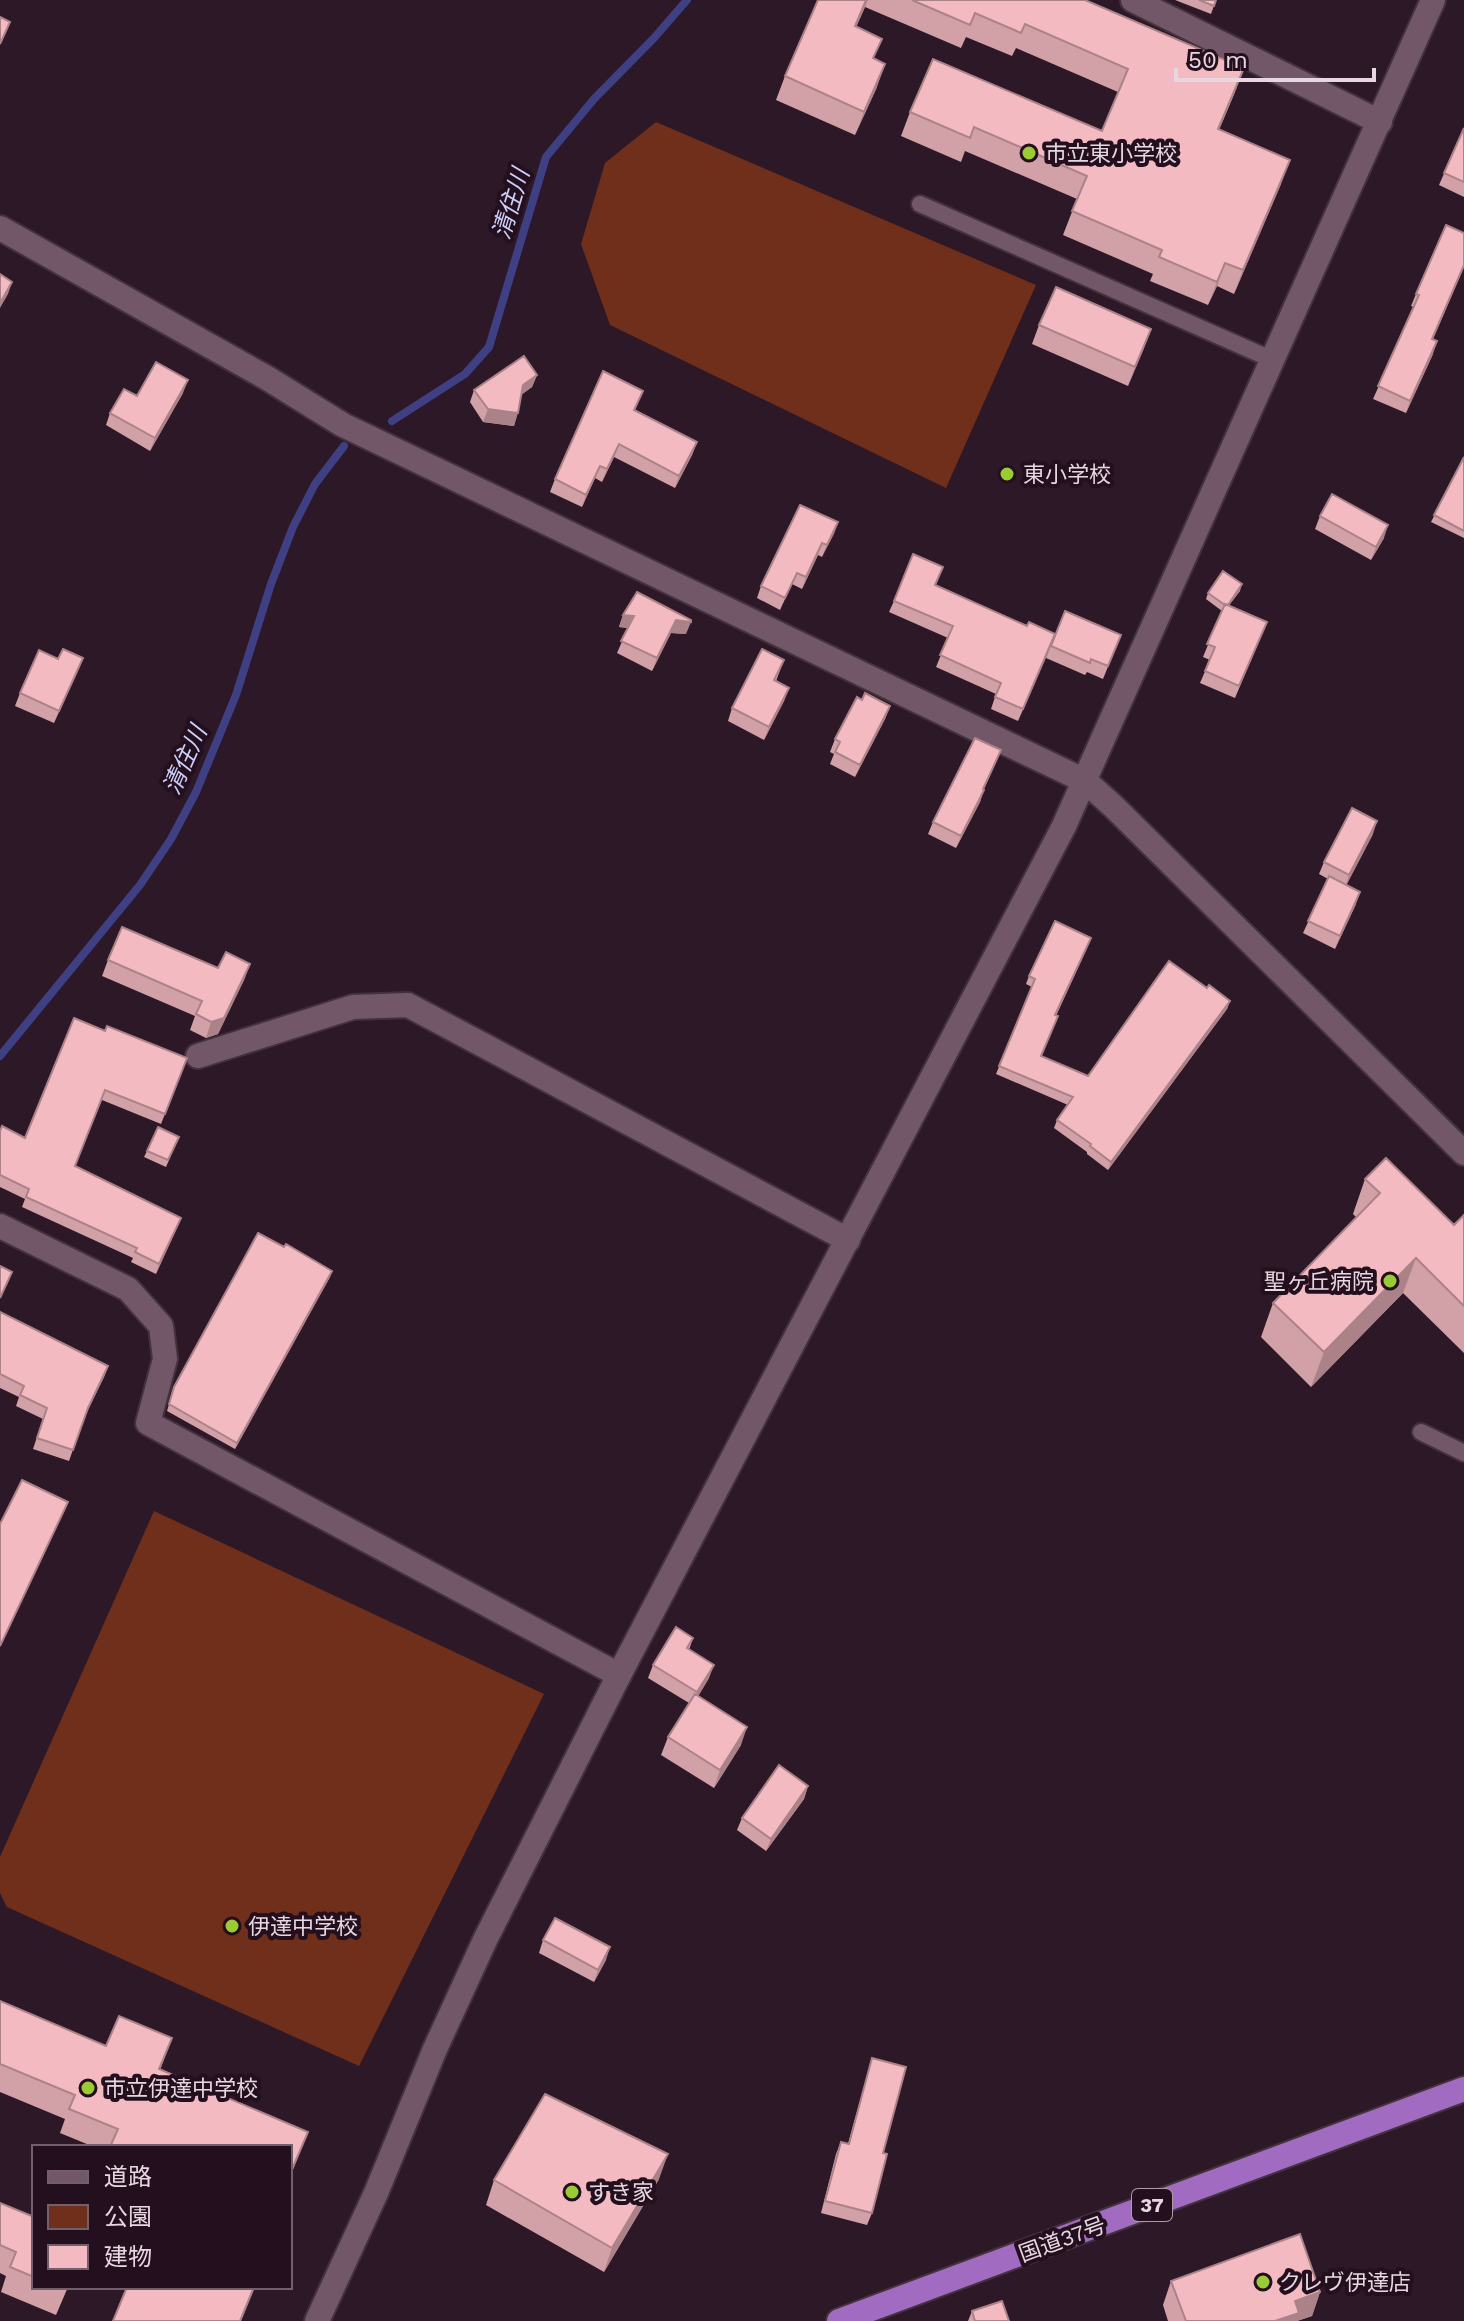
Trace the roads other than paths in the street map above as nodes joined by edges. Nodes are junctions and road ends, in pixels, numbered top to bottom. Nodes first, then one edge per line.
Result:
1 (1133, 0) edge
2 (1433, 0) edge
3 (1380, 122) junction
4 (920, 204) dead end
5 (0, 228) edge
6 (1273, 360) junction
7 (1085, 781) junction
8 (198, 1056) dead end
9 (1464, 1153) edge
10 (0, 1226) edge
11 (848, 1240) junction
12 (1421, 1432) dead end
13 (1464, 1453) edge
14 (619, 1675) junction
15 (1464, 2089) edge
16 (317, 2321) edge
17 (839, 2321) edge

1 - 3 street
2 - 3 street
3 - 6 street
4 - 6 lane
5 - 7 street
6 - 7 street
7 - 9 street
7 - 11 street
8 - 11 street
10 - 14 street
11 - 14 street
12 - 13 lane
14 - 16 street
15 - 17 highway, 国道37号 / 37

